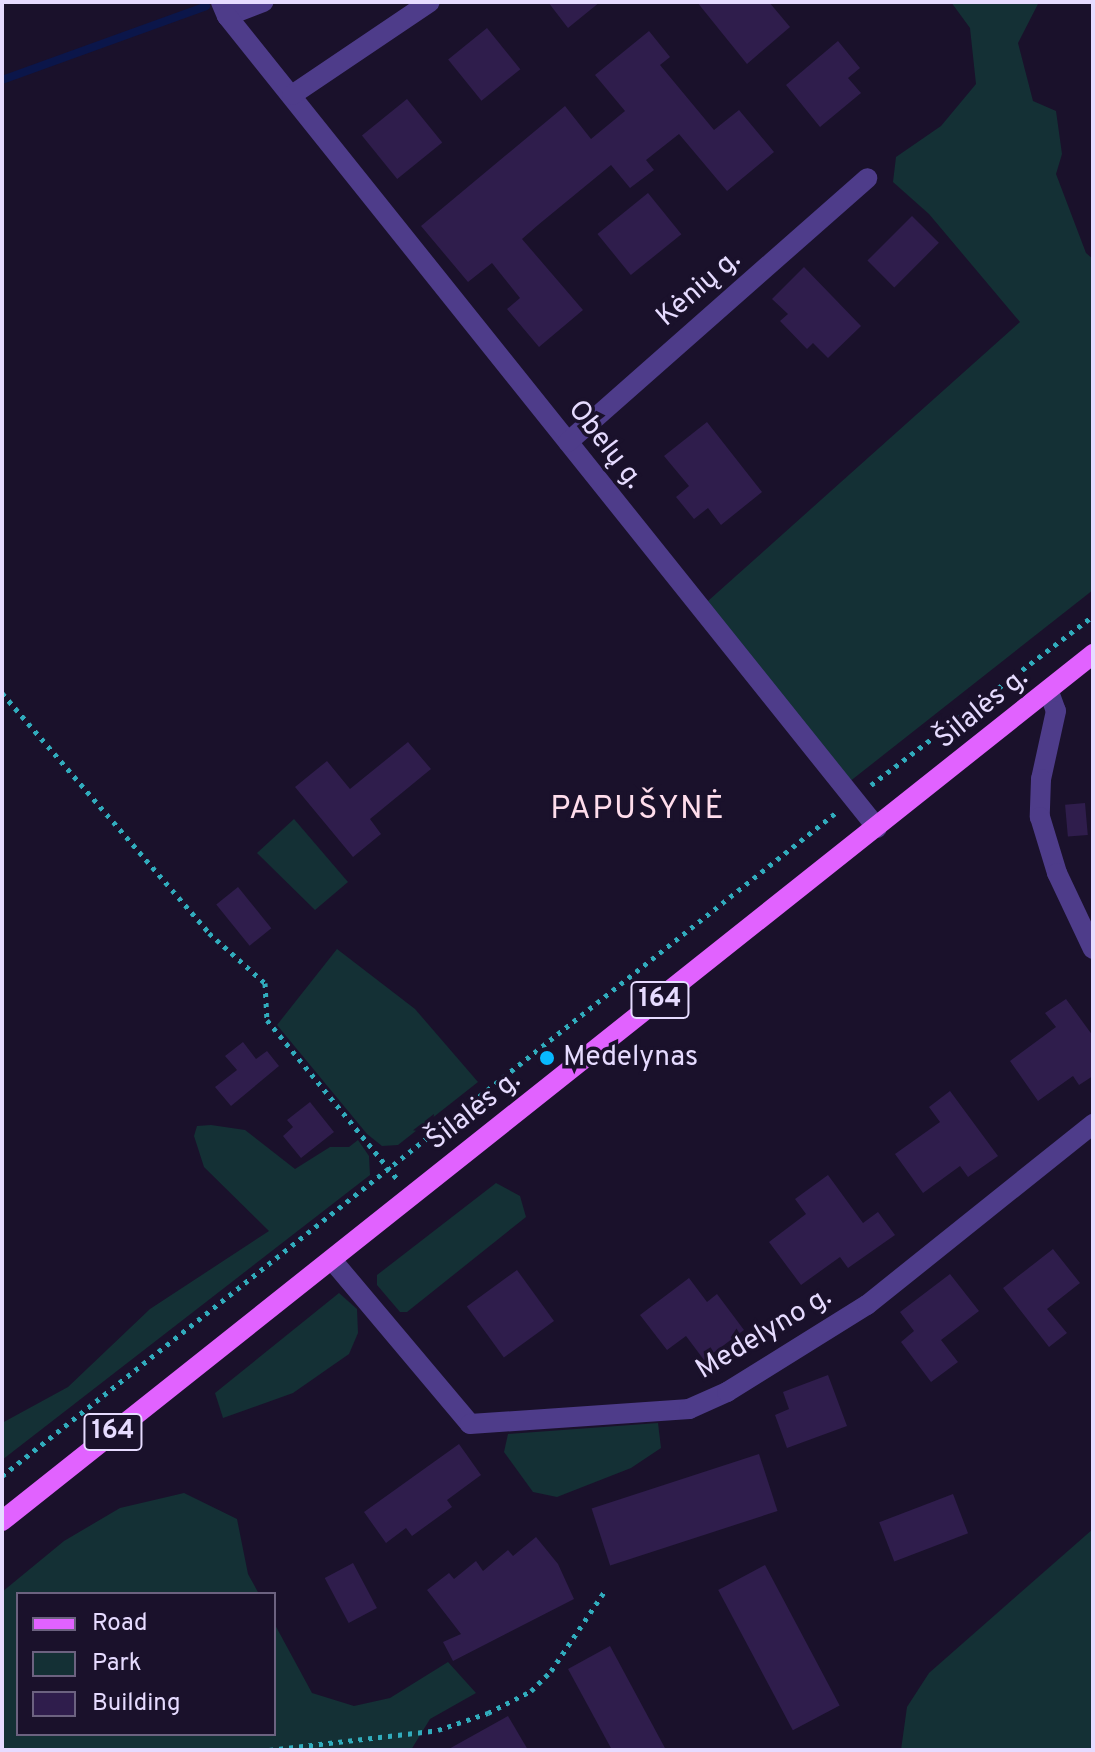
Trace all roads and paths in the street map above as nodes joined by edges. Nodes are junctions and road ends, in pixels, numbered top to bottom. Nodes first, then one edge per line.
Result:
1 (263, 2) edge
2 (430, 2) edge
3 (224, 9) edge
4 (292, 95) junction
5 (867, 178) dead end
6 (568, 442) junction
7 (1093, 616) edge
8 (1093, 654) edge
9 (1049, 692) junction
10 (2, 693) edge
11 (854, 798) junction
12 (877, 828) junction
13 (1093, 949) edge
14 (1093, 1124) edge
15 (388, 1170) junction
16 (412, 1196) junction
17 (332, 1260) junction
18 (2, 1476) edge
19 (2, 1521) edge
20 (606, 1589) dead end
21 (269, 1750) edge

1 - 3 street
2 - 4 street
3 - 4 street, Obelų g.
4 - 6 street, Obelų g.
5 - 6 street, Kėnių g.
6 - 11 street, Obelų g.
7 - 11 path
8 - 9 main road, Šilalės g. / 164
9 - 12 main road, Šilalės g. / 164
9 - 13 street
10 - 15 path
11 - 12 street, Obelų g.
11 - 15 path
12 - 16 main road, Šilalės g. / 164
14 - 17 street, Medelyno g.
15 - 16 path
15 - 18 path
16 - 17 main road, Šilalės g. / 164
17 - 19 main road, Šilalės g. / 164
20 - 21 path

